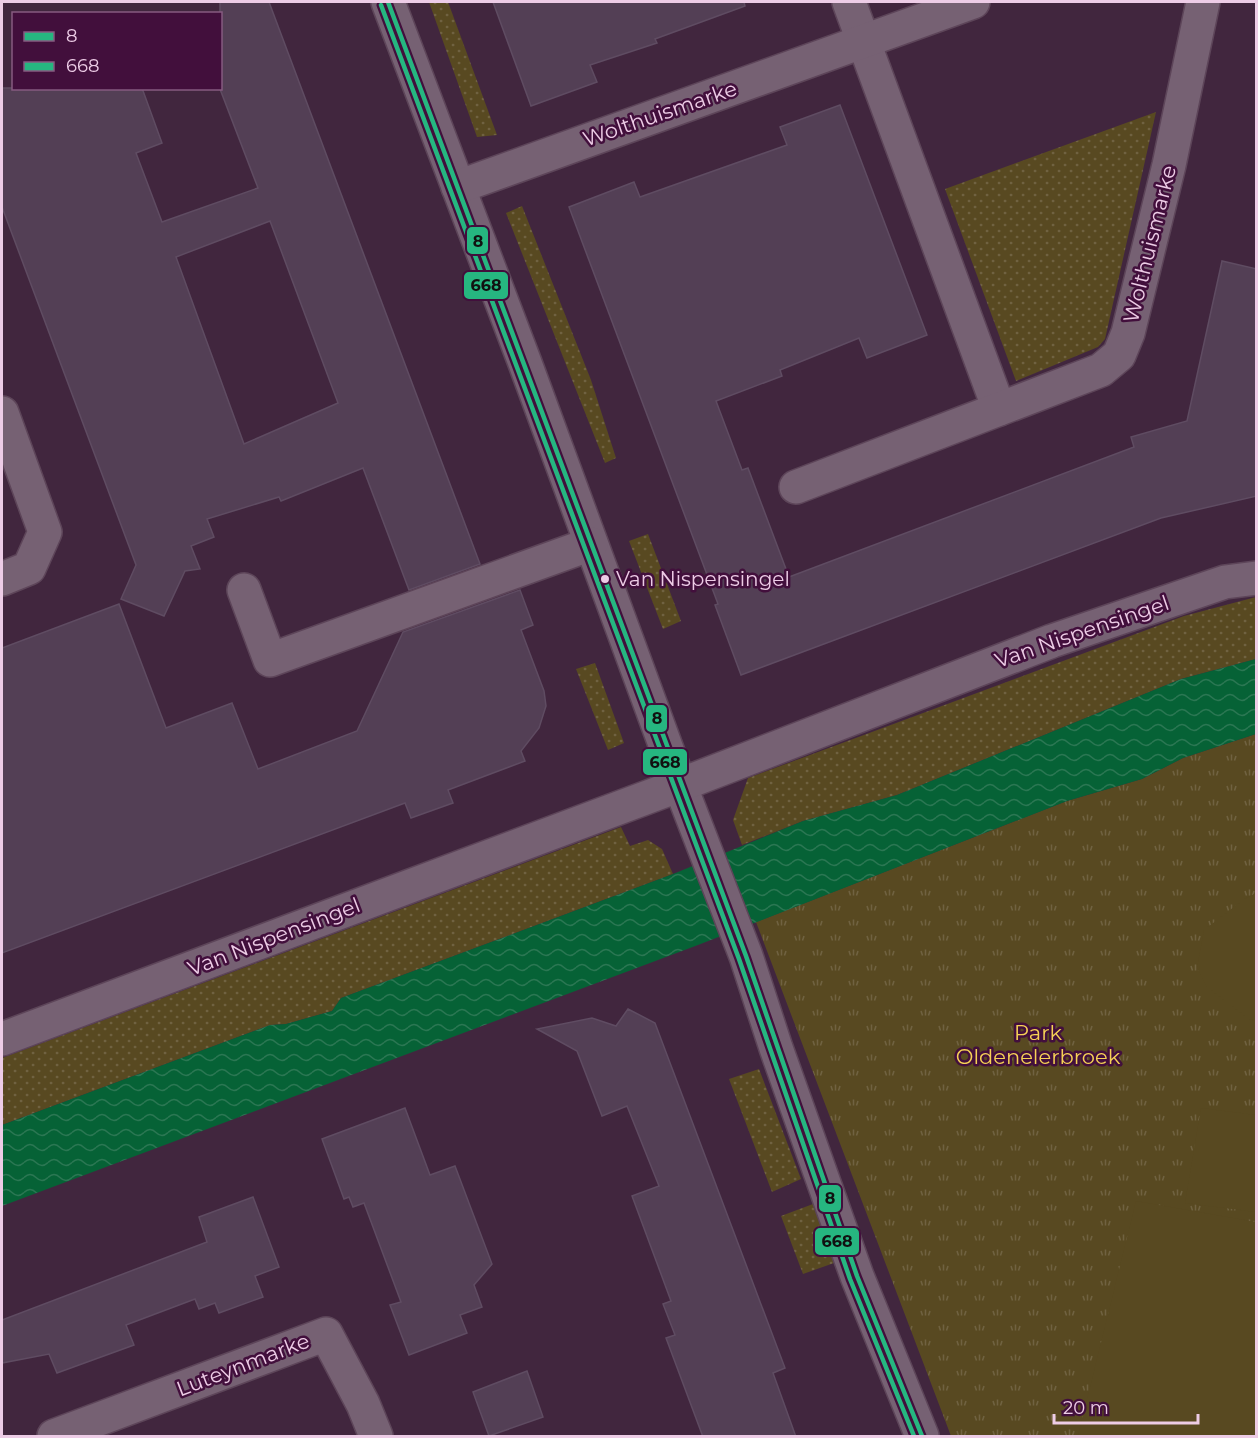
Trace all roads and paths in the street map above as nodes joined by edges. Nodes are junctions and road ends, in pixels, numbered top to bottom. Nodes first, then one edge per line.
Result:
1 (388, 2) edge
2 (849, 2) edge
3 (973, 2) edge
4 (1203, 2) edge
5 (863, 43) junction
6 (458, 187) junction
7 (999, 409) junction
8 (2, 413) edge
9 (796, 487) dead end
10 (591, 544) junction
11 (1257, 578) edge
12 (2, 579) edge
13 (244, 590) dead end
14 (680, 785) junction
15 (2, 1039) edge
16 (54, 1437) edge
17 (376, 1437) edge
18 (922, 1437) edge

1 - 6 street
2 - 5 street
3 - 5 street, Wolthuismarke
4 - 7 street, Wolthuismarke
5 - 6 street, Wolthuismarke
5 - 7 street
6 - 10 street
7 - 9 street, Wolthuismarke
8 - 12 street
10 - 13 street
10 - 14 street
11 - 14 street, Van Nispensingel
14 - 15 street, Van Nispensingel
14 - 18 street
16 - 17 street, Luteynmarke

